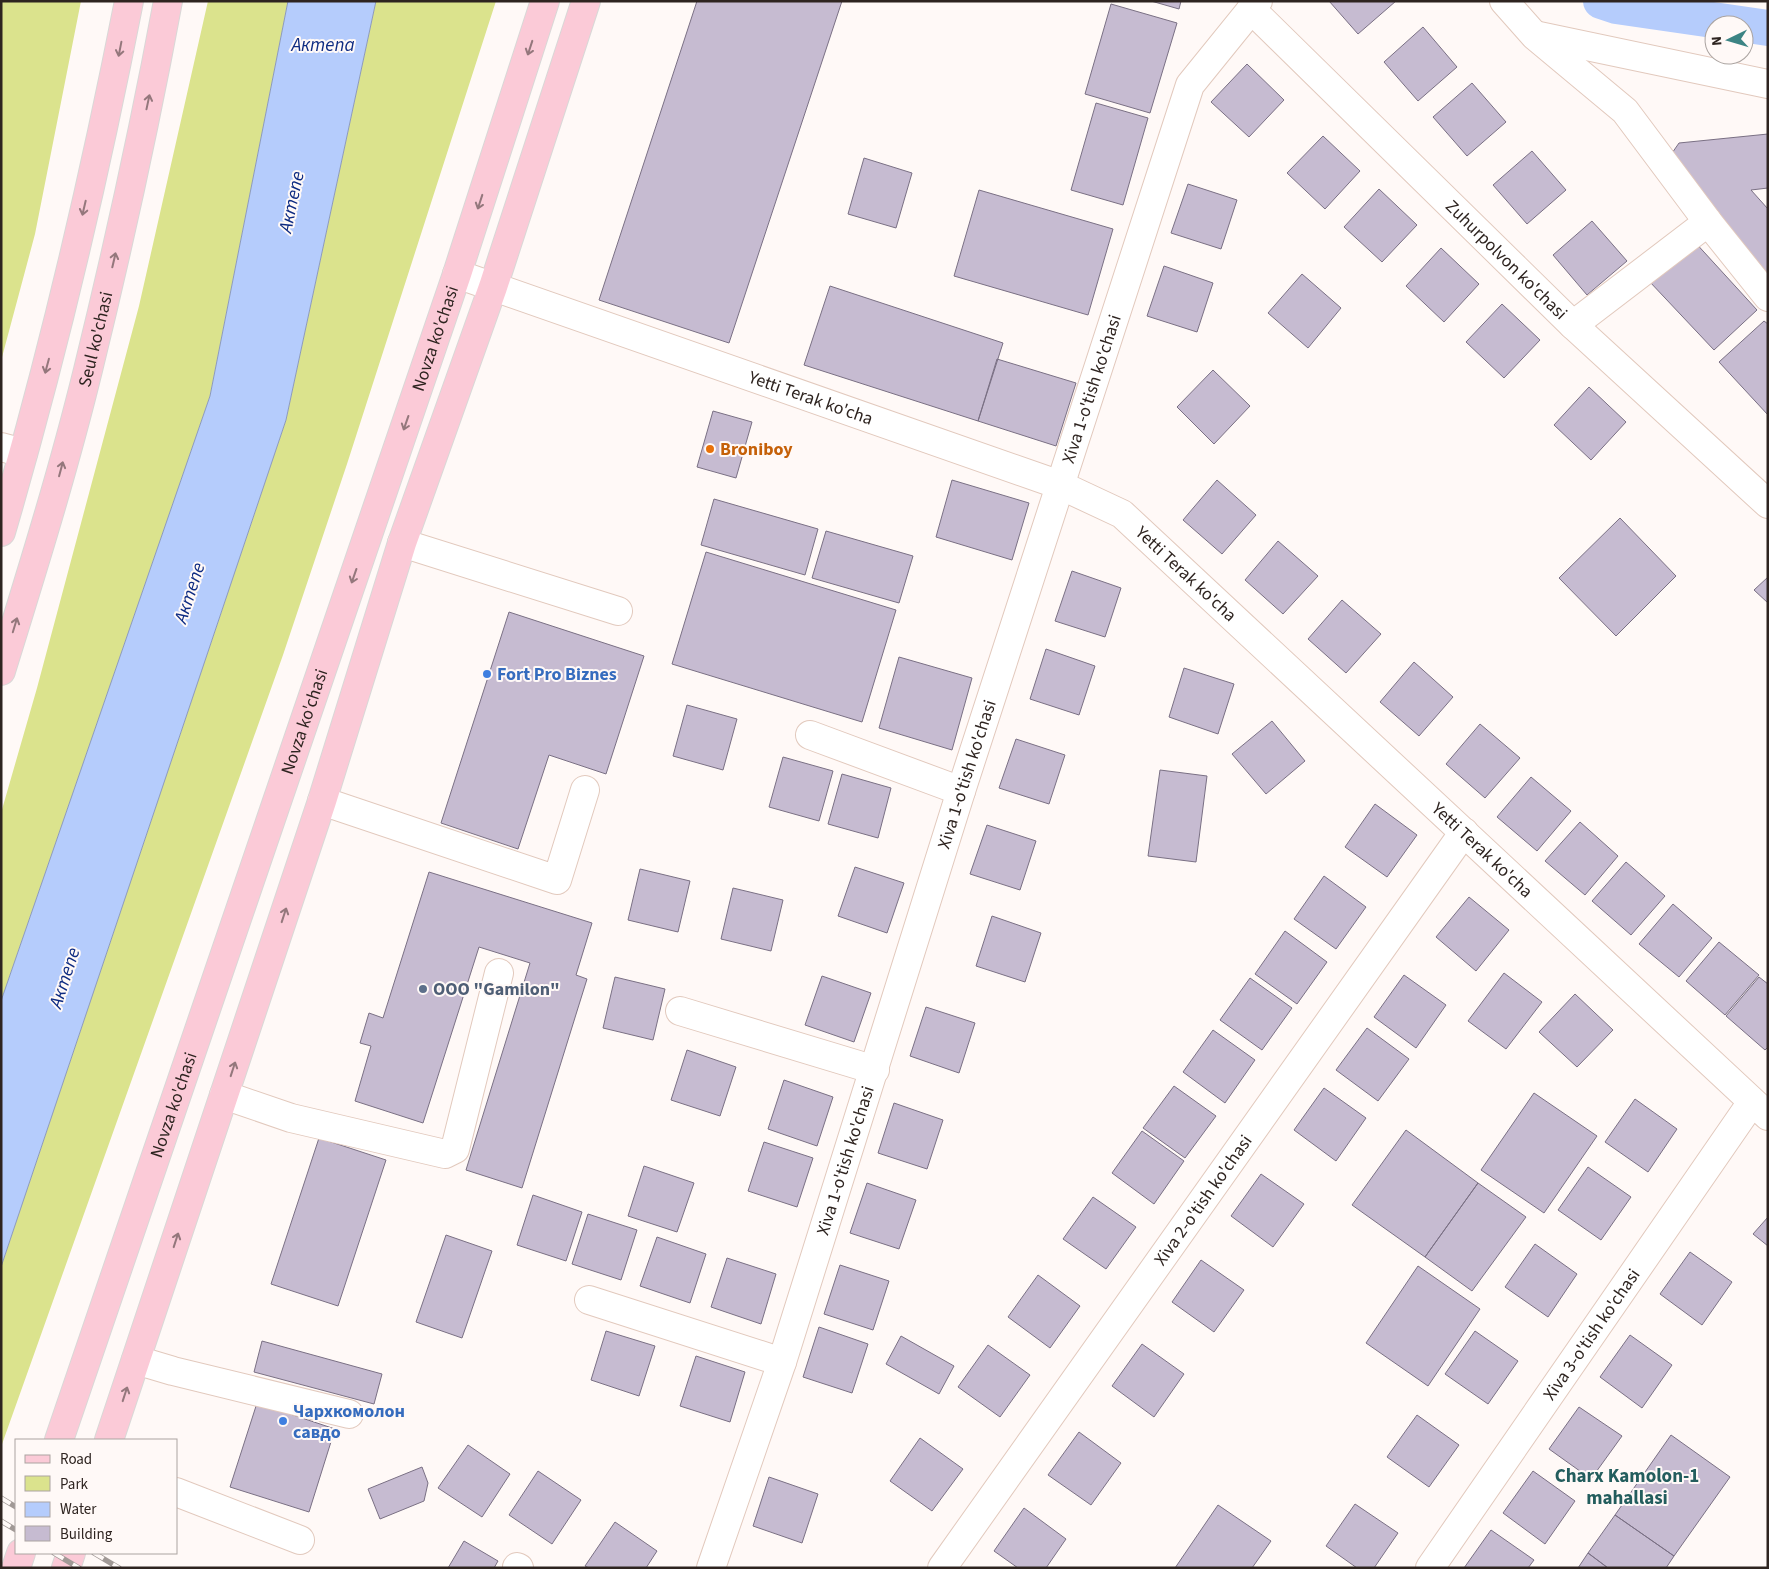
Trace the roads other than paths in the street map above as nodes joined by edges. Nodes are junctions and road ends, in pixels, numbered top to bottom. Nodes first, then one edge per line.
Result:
1 (129, 1) edge
2 (168, 1) edge
3 (545, 1) edge
4 (586, 1) edge
5 (1504, 1) edge
6 (1255, 5) edge
7 (1535, 36) junction
8 (1768, 84) edge
9 (1708, 222) junction
10 (457, 274) junction
11 (493, 287) junction
12 (1768, 297) edge
13 (1573, 325) junction
14 (12, 450) edge
15 (1060, 485) junction
16 (1768, 504) edge
17 (1, 532) edge
18 (402, 543) junction
19 (618, 611) dead end
20 (1, 671) edge
21 (810, 735) dead end
22 (585, 790) dead end
23 (961, 791) junction
24 (322, 801) junction
25 (1464, 832) junction
26 (499, 972) dead end
27 (680, 1011) dead end
28 (875, 1070) junction
29 (224, 1095) junction
30 (1760, 1109) edge
31 (589, 1300) dead end
32 (136, 1360) junction
33 (782, 1362) junction
34 (349, 1414) dead end
35 (59, 1439) edge
36 (109, 1439) edge
37 (178, 1493) edge
38 (300, 1540) dead end
39 (21, 1554) edge
40 (72, 1554) edge
41 (16, 1568) edge
42 (66, 1568) edge
43 (711, 1568) edge
44 (942, 1568) edge
45 (1430, 1568) edge

1 -> 14 main road
20 -> 2 main road, Seul ko'chasi
3 -> 10 main road, Novza ko'chasi
4 - 11 main road, Novza ko'chasi
5 - 7 street
6 - 13 street, Zuhurpolvon ko'chasi
6 - 15 street, Xiva 1-o'tish ko'chasi
7 - 8 street
7 - 9 street
9 - 12 street
9 - 13 street
10 - 11 street, Yetti Terak ko'cha
10 -> 35 main road, Novza ko'chasi
11 - 15 street, Yetti Terak ko'cha
11 - 18 main road, Novza ko'chasi
13 - 16 street, Zuhurpolvon ko'chasi
14 - 17 main road
15 - 23 street, Xiva 1-o'tish ko'chasi
15 - 25 street, Yetti Terak ko'cha
18 - 19 street
18 - 24 main road, Novza ko'chasi
21 - 23 street
22 - 24 street
23 - 28 street, Xiva 1-o'tish ko'chasi
29 -> 24 main road, Novza ko'chasi
25 - 30 street, Yetti Terak ko'cha
25 - 44 street, Xiva 2-o'tish ko'chasi
26 - 29 street
27 - 28 street
28 - 33 street, Xiva 1-o'tish ko'chasi
32 -> 29 main road, Novza ko'chasi
30 - 45 street, Xiva 3-o'tish ko'chasi
31 - 33 street
32 - 34 street
36 -> 32 main road, Novza ko'chasi
33 - 43 street, Xiva 1-o'tish ko'chasi
37 - 38 street
39 - 41 main road
40 - 42 main road

